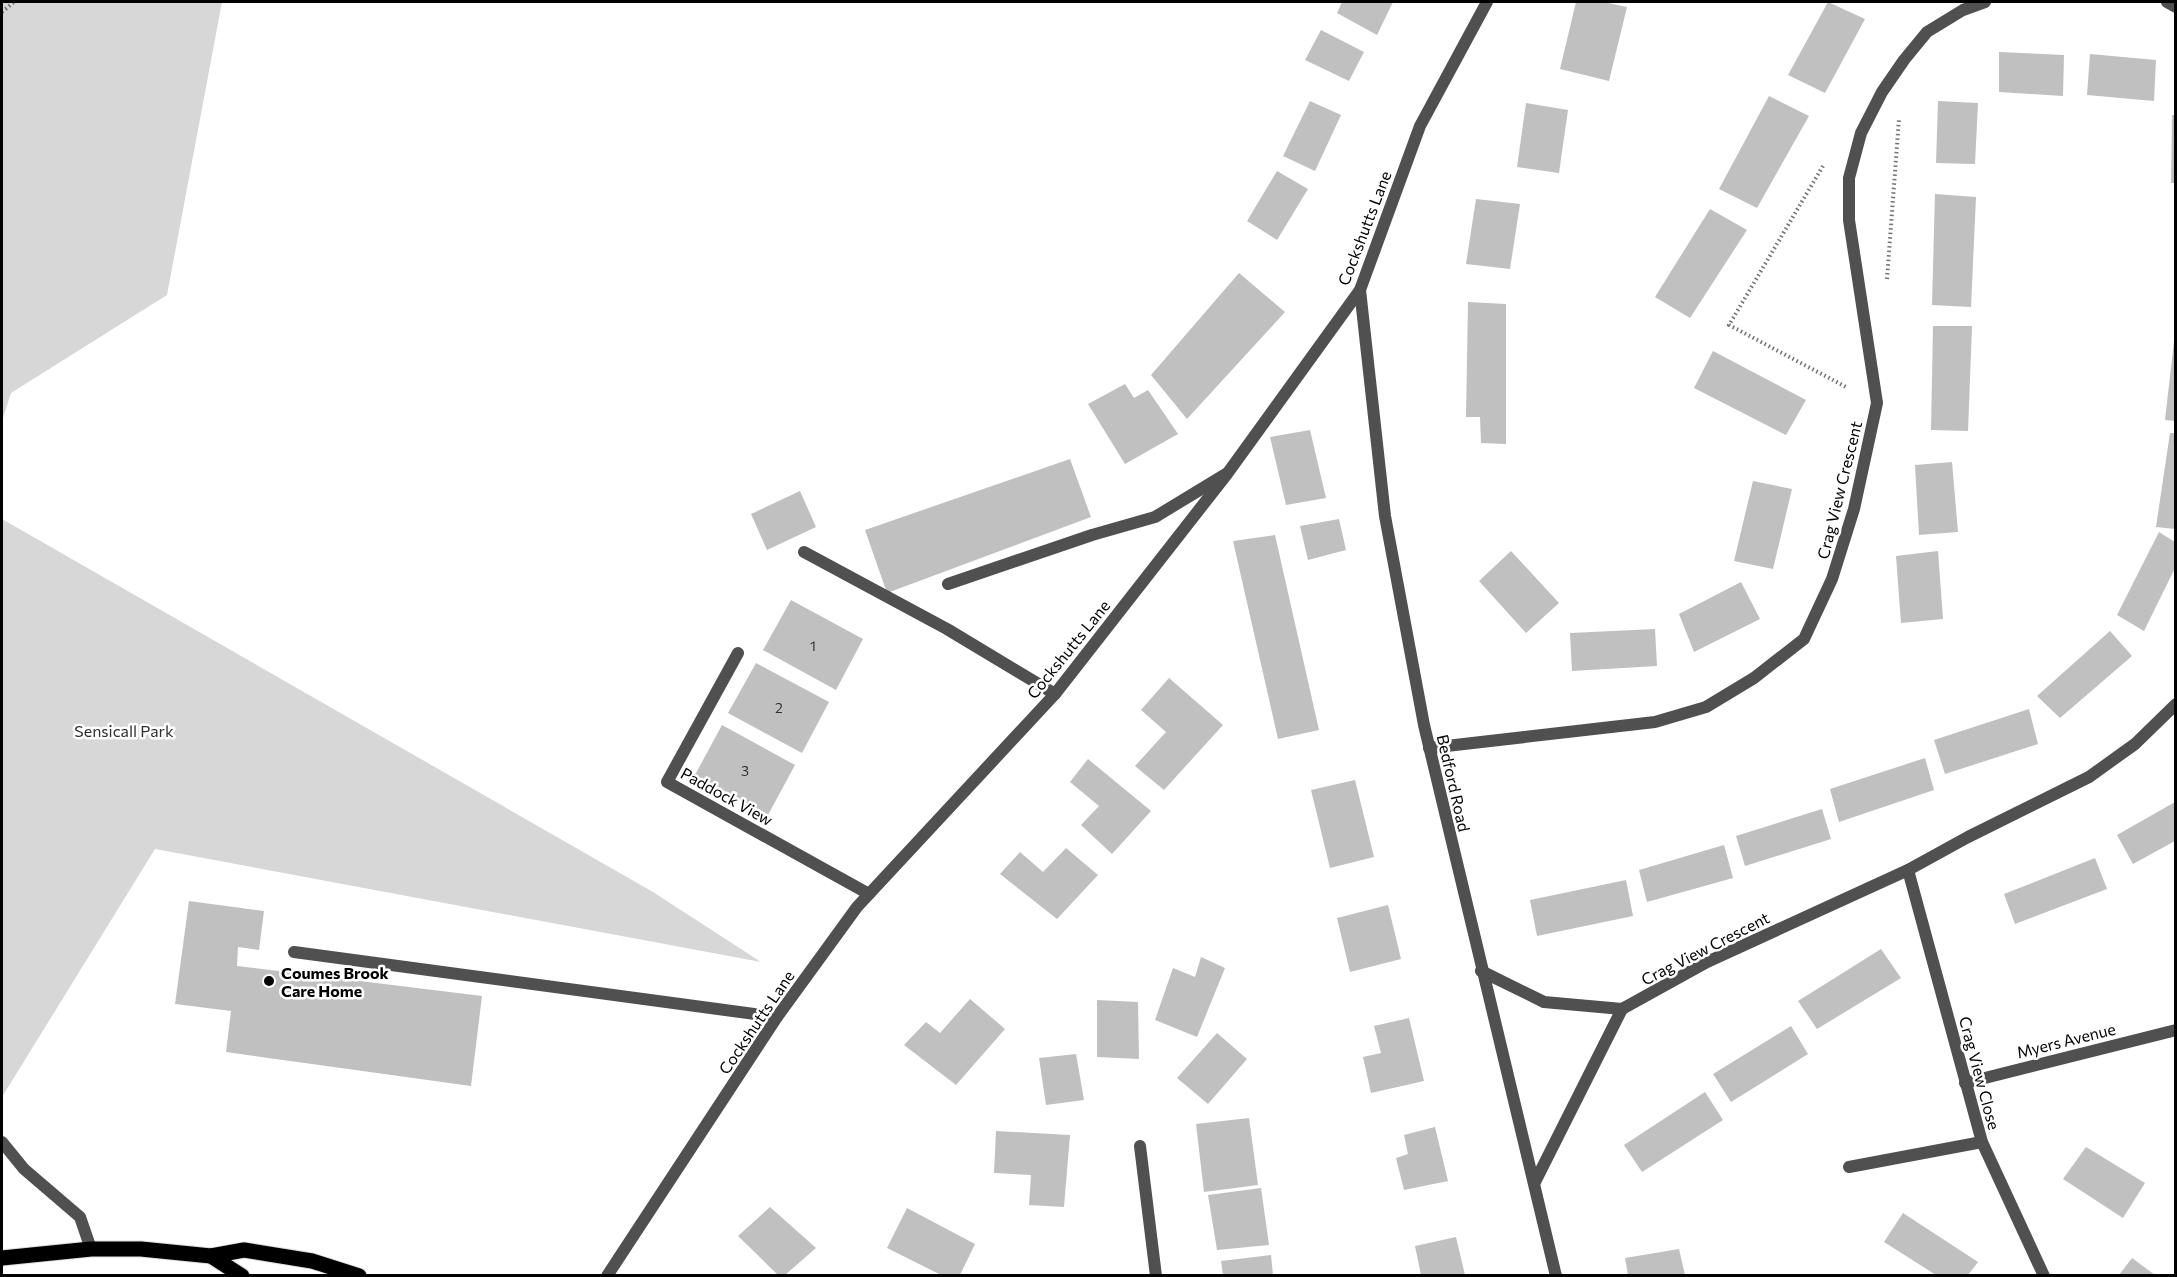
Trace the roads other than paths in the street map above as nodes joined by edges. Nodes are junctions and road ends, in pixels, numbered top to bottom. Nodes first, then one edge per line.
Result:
1 (1487, 2) edge
2 (1985, 2) edge
3 (2167, 2) edge
4 (2175, 7) edge
5 (1360, 290) junction
6 (1227, 474) junction
7 (804, 552) dead end
8 (948, 584) dead end
9 (738, 653) dead end
10 (1055, 694) junction
11 (2175, 705) edge
12 (1429, 748) junction
13 (1908, 870) junction
14 (869, 894) junction
15 (294, 952) dead end
16 (1481, 971) junction
17 (1622, 1009) junction
18 (777, 1017) junction
19 (2175, 1030) edge
20 (1965, 1083) junction
21 (2, 1142) edge
22 (1982, 1142) junction
23 (1140, 1146) dead end
24 (1849, 1167) dead end
25 (1535, 1182) junction
26 (91, 1249) junction
27 (211, 1256) junction
28 (2, 1258) edge
29 (242, 1275) edge
30 (359, 1275) edge
31 (608, 1275) edge
32 (1156, 1275) edge
33 (1556, 1275) edge
34 (2044, 1275) edge

1 - 5 street, Cockshutts Lane
2 - 12 street, Crag View Crescent
3 - 4 street
5 - 6 street, Cockshutts Lane
5 - 12 street, Bedford Road
6 - 8 street
6 - 10 street, Cockshutts Lane
7 - 10 street
9 - 14 street, Paddock View
10 - 14 street, Cockshutts Lane
11 - 13 street, Crag View Crescent
12 - 16 street, Bedford Road
13 - 17 street, Crag View Crescent
13 - 20 street, Crag View Close
14 - 18 street, Cockshutts Lane
15 - 18 street
16 - 17 street
16 - 25 street, Bedford Road
17 - 25 street
18 - 31 street, Cockshutts Lane
19 - 20 street, Myers Avenue
20 - 22 street, Crag View Close
21 - 26 street
22 - 24 street
22 - 34 street, Crag View Close
23 - 32 street
25 - 33 street, Bedford Road
26 - 27 main road
26 - 28 main road
27 - 29 main road
27 - 30 main road

